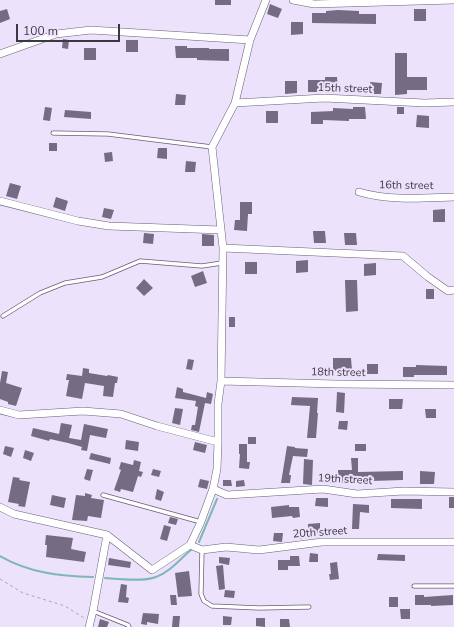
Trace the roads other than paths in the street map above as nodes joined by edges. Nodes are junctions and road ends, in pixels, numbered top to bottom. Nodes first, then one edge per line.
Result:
1 (266, 0) edge
2 (293, 0) edge
3 (454, 0) edge
4 (250, 40) junction
5 (0, 54) edge
6 (454, 102) edge
7 (235, 103) junction
8 (53, 132) dead end
9 (212, 147) junction
10 (359, 192) dead end
11 (454, 197) edge
12 (0, 201) edge
13 (221, 230) junction
14 (223, 248) junction
15 (222, 262) junction
16 (454, 290) edge
17 (3, 316) dead end
18 (221, 381) junction
19 (454, 385) edge
20 (0, 410) edge
21 (218, 442) junction
22 (213, 489) junction
23 (454, 492) edge
24 (102, 495) dead end
25 (0, 507) edge
26 (201, 522) junction
27 (107, 534) junction
28 (454, 542) edge
29 (190, 545) junction
30 (202, 550) junction
31 (414, 586) dead end
32 (454, 586) edge
33 (309, 607) dead end
34 (93, 611) junction
35 (90, 624) edge
36 (129, 627) edge

1 - 4 street
2 - 3 street
4 - 5 street
4 - 7 street
6 - 7 street, 15th street
7 - 9 street
8 - 9 lane
9 - 13 street
10 - 11 street, 16th street
12 - 13 street
13 - 14 street
14 - 15 street
14 - 16 street
15 - 17 lane
15 - 18 street
18 - 19 street, 18th street
18 - 21 street
20 - 21 street
21 - 22 street
22 - 23 street, 19th street
22 - 26 street
24 - 26 lane
25 - 27 street
26 - 29 street
27 - 29 street
27 - 34 street
28 - 30 street, 20th street
29 - 30 street, 20th street
30 - 33 lane
31 - 32 lane
34 - 35 street
34 - 36 lane

